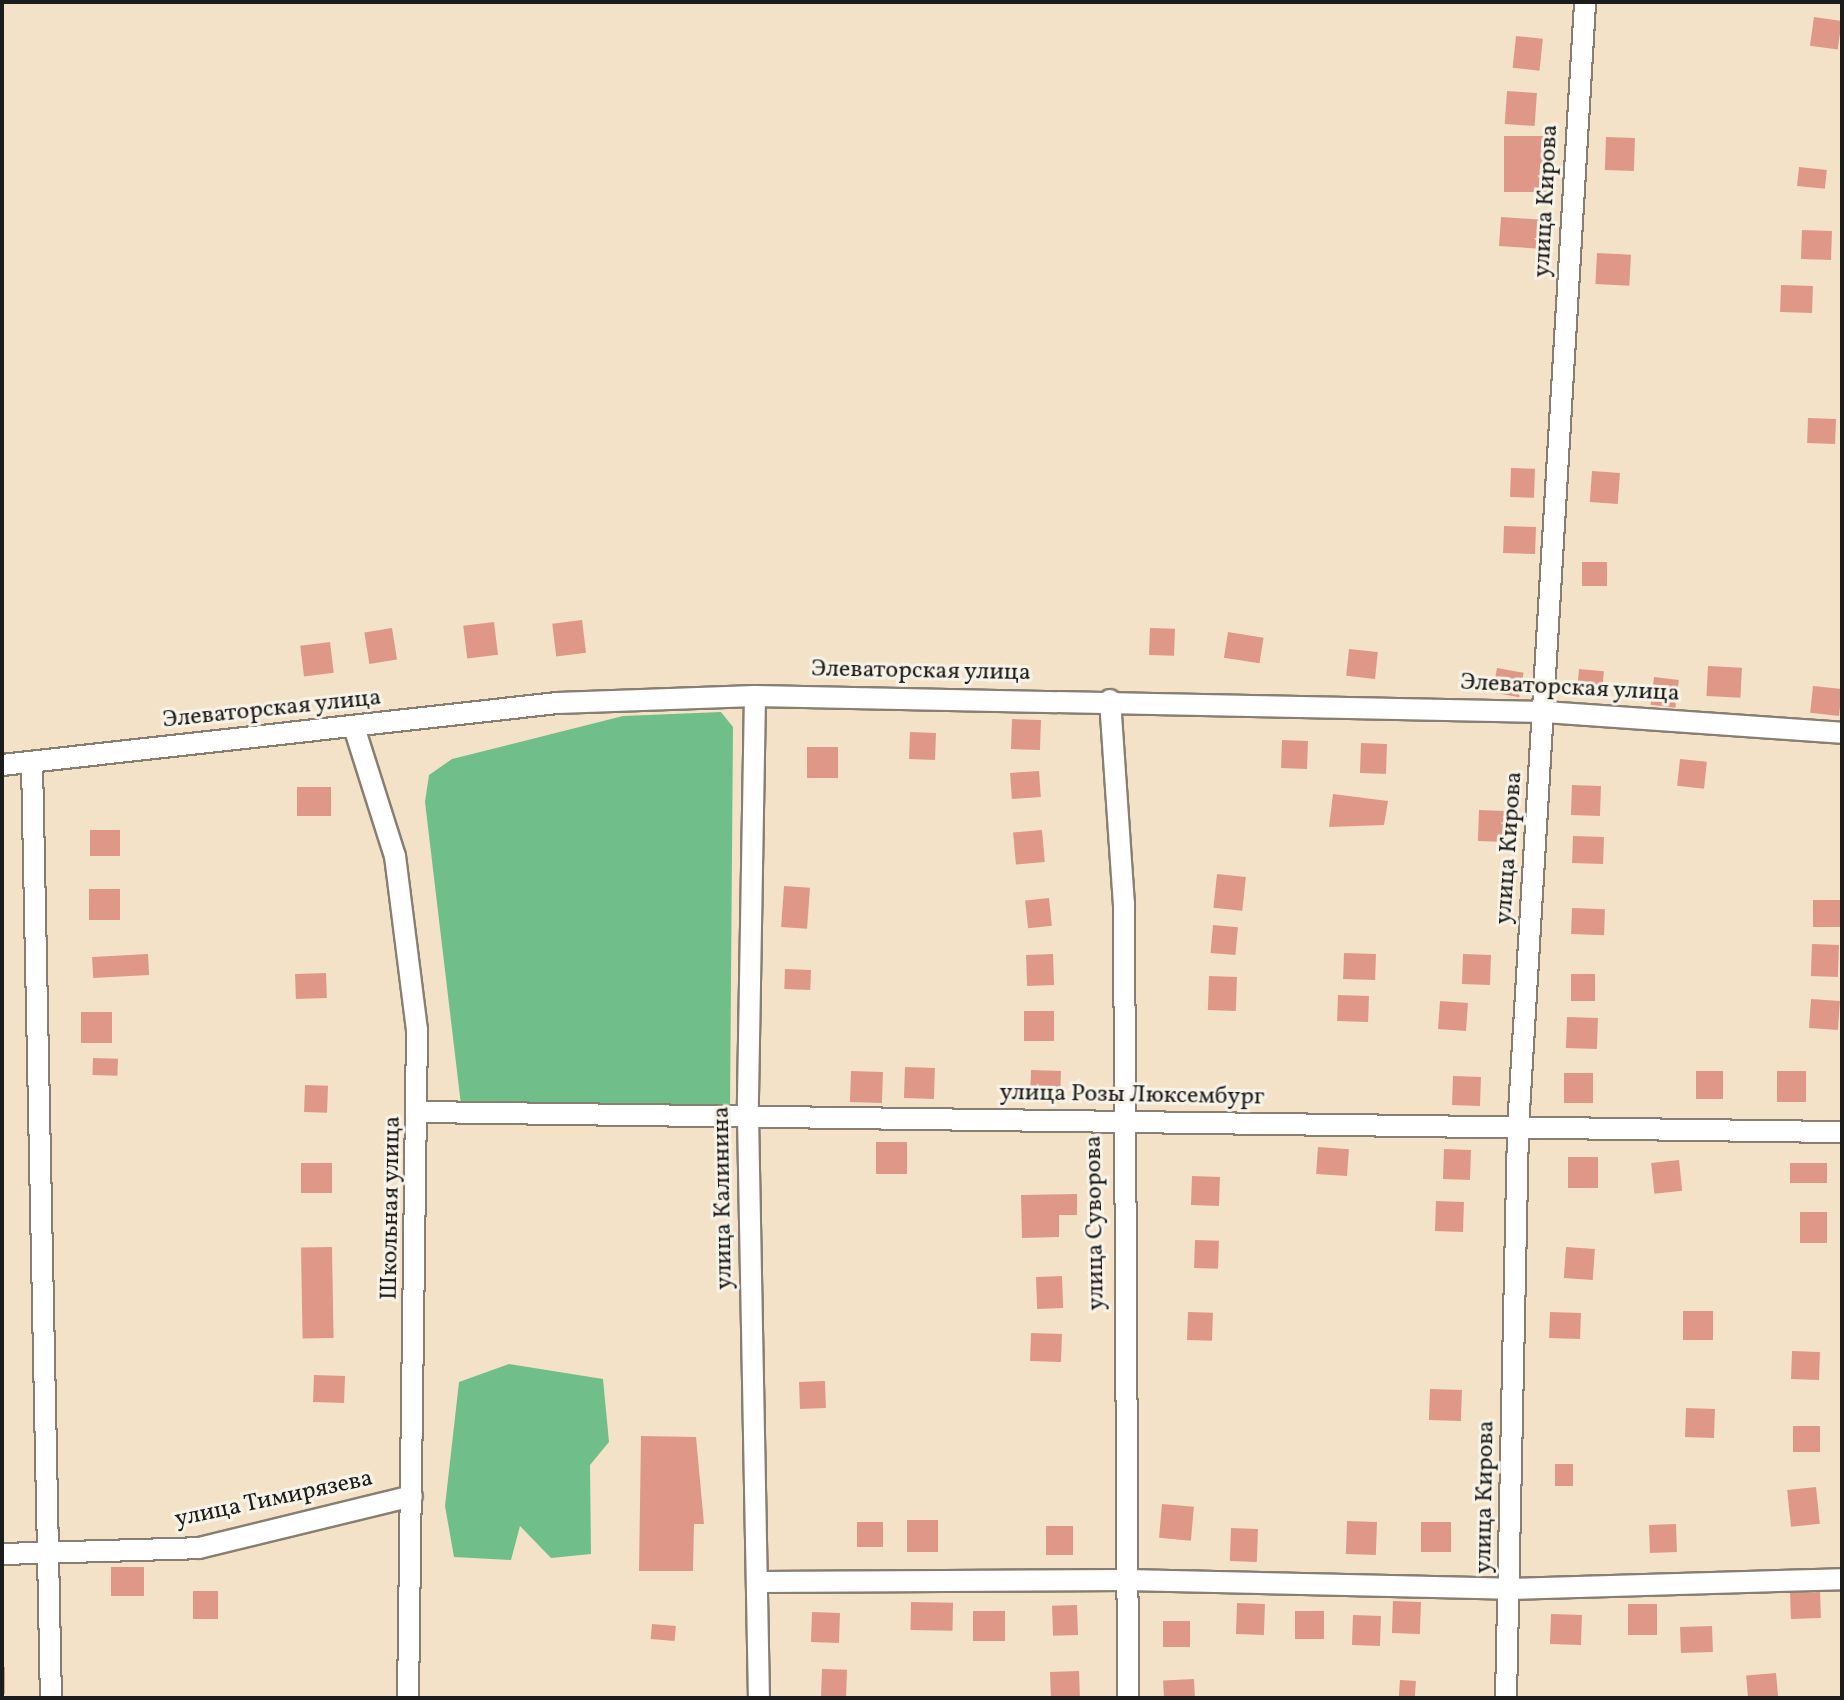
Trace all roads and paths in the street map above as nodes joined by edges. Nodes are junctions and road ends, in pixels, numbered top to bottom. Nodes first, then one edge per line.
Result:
1 (1585, 2) edge
2 (755, 696) junction
3 (1110, 700) junction
4 (1544, 712) junction
5 (354, 727) junction
6 (1842, 733) edge
7 (32, 763) junction
8 (2, 765) edge
9 (421, 1112) junction
10 (748, 1116) junction
11 (1121, 1122) junction
12 (1518, 1128) junction
13 (1842, 1132) edge
14 (412, 1496) junction
15 (2, 1554) edge
16 (48, 1555) junction
17 (1842, 1579) edge
18 (1126, 1580) junction
19 (760, 1582) junction
20 (1510, 1589) junction
21 (51, 1698) edge
22 (408, 1698) edge
23 (759, 1698) edge
24 (1128, 1698) edge
25 (1506, 1698) edge

1 - 4 street, улица Кирова
2 - 3 street, Элеваторская улица
2 - 5 street, Элеваторская улица
2 - 10 street, улица Калинина
3 - 4 street, Элеваторская улица
3 - 11 street, улица Суворова
4 - 6 street, Элеваторская улица
4 - 12 street, улица Кирова
5 - 7 street, Элеваторская улица
5 - 9 street, Школьная улица
7 - 8 street, Элеваторская улица
7 - 16 street
9 - 10 street, улица Розы Люксембург
9 - 14 street, Школьная улица
10 - 11 street, улица Розы Люксембург
10 - 19 street, улица Калинина
11 - 12 street, улица Розы Люксембург
11 - 18 street, улица Суворова
12 - 13 street, улица Розы Люксембург
12 - 20 street, улица Кирова
14 - 16 street, улица Тимирязева
14 - 22 street, Школьная улица
15 - 16 street, улица Тимирязева
16 - 21 street
17 - 20 street
18 - 19 street
18 - 20 street
18 - 24 street, улица Суворова
19 - 23 street, улица Калинина
20 - 25 street, улица Кирова

